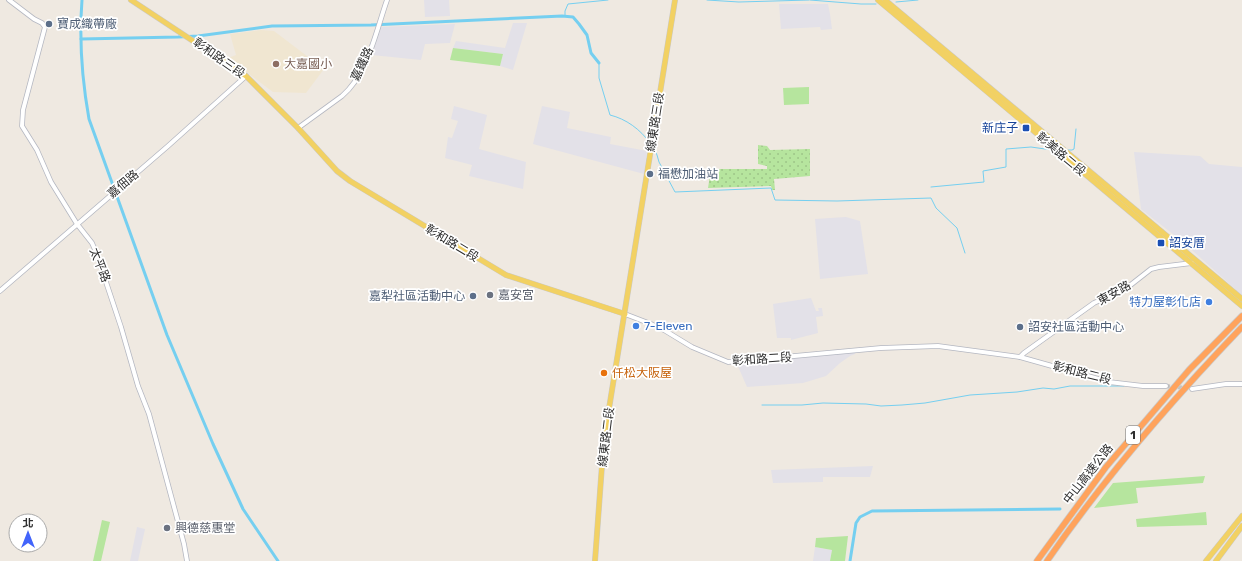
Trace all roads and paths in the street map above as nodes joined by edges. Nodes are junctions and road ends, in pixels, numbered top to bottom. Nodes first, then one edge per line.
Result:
1 (8, 0) edge
2 (131, 0) edge
3 (387, 0) edge
4 (675, 0) edge
5 (881, 1) edge
6 (246, 76) junction
7 (298, 128) junction
8 (77, 224) junction
9 (1193, 261) junction
10 (0, 291) edge
11 (1242, 299) edge
12 (1242, 306) edge
13 (625, 314) junction
14 (1241, 317) edge
15 (1242, 327) edge
16 (1020, 357) junction
17 (1242, 384) edge
18 (1166, 386) tunnel mouth
19 (1192, 388) tunnel mouth
20 (1242, 516) edge
21 (1242, 526) edge
22 (187, 561) edge
23 (595, 561) edge
24 (1037, 561) edge
25 (1047, 561) edge
26 (1206, 561) edge
27 (1216, 561) edge

1 - 8 street, 太平路
2 - 6 main road, 彰和路三段
3 - 7 street, 嘉鐵路
4 - 13 main road, 線東路三段
5 - 9 main road, 彰美路二段
6 - 7 main road, 彰和路三段
6 - 8 street, 嘉佃路
7 - 13 main road, 彰和路二段
8 - 10 street, 嘉佃路
8 - 22 street, 太平路
9 - 11 main road, 彰美路二段
9 - 12 main road, 彰美路二段
9 - 16 street, 東安路
13 - 16 street, 彰和路二段
13 - 23 main road, 線東路二段
14 - 24 highway, 中山高速公路 / 1
15 - 25 highway, 中山高速公路 / 1
16 - 18 street, 彰和路二段
17 - 19 street
20 - 26 main road
21 - 27 main road

